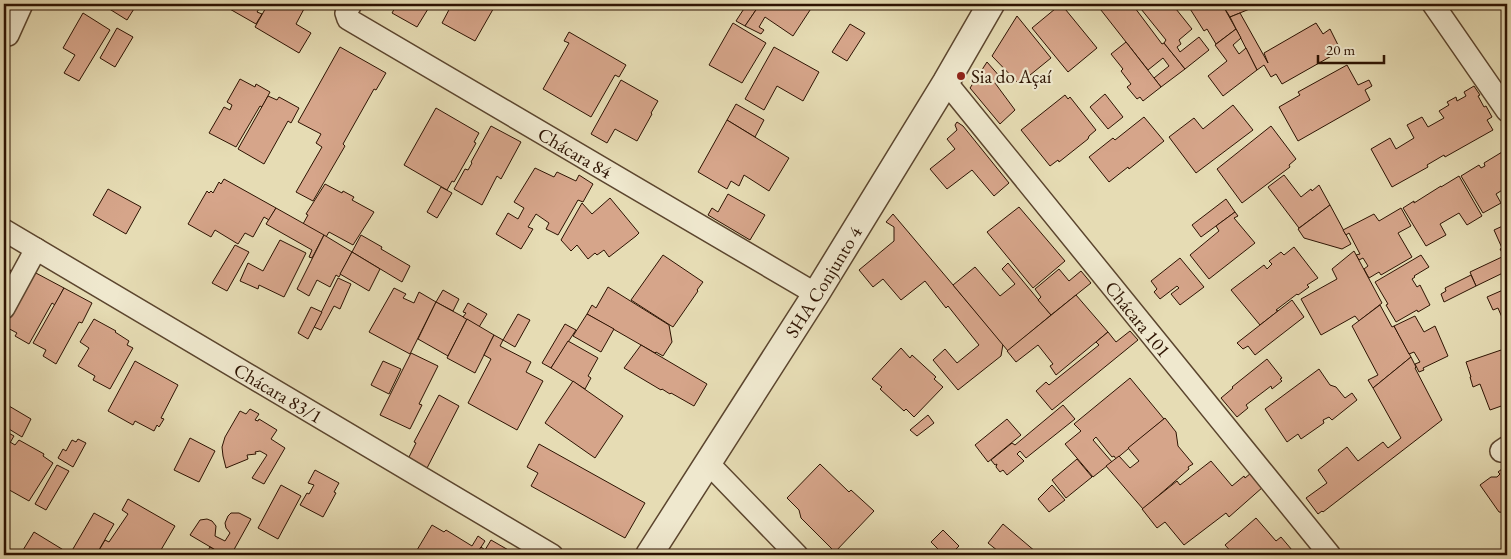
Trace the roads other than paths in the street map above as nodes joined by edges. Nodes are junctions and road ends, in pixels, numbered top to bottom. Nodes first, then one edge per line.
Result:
1 (22, 4) edge
2 (351, 4) edge
3 (991, 4) edge
4 (1433, 4) edge
5 (8, 35) dead end
6 (946, 82) junction
7 (1507, 111) edge
8 (4, 230) edge
9 (36, 249) junction
10 (816, 294) junction
11 (4, 308) edge
12 (708, 463) junction
13 (552, 555) edge
14 (649, 555) edge
15 (797, 555) edge
16 (1330, 555) edge

1 - 5 street
2 - 10 street, Chácara 84
3 - 6 street, SHA Conjunto 4
4 - 7 street
6 - 10 street, SHA Conjunto 4
6 - 16 street, Chácara 101
8 - 9 street, Chácara 83/1
9 - 11 street
9 - 13 street, Chácara 83/1
10 - 12 street, SHA Conjunto 4
12 - 14 street, SHA Conjunto 4
12 - 15 street

